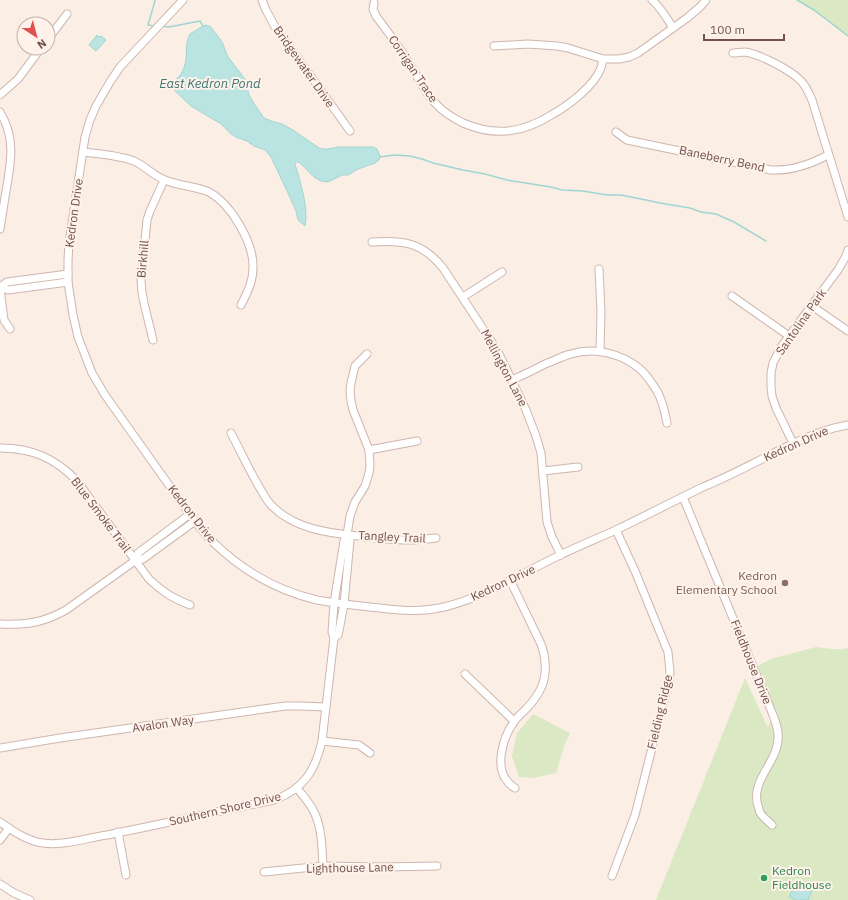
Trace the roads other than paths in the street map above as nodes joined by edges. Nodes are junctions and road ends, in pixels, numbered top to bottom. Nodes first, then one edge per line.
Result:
1 (183, 0) edge
2 (262, 0) edge
3 (652, 0) edge
4 (706, 0) edge
5 (374, 3) dead end
6 (67, 14) dead end
7 (56, 28) edge
8 (673, 28) junction
9 (494, 46) dead end
10 (732, 53) dead end
11 (35, 56) edge
12 (602, 59) junction
13 (0, 95) edge
14 (0, 112) edge
15 (350, 131) dead end
16 (616, 132) dead end
17 (83, 152) junction
18 (828, 155) junction
19 (164, 180) junction
20 (848, 217) edge
21 (0, 229) edge
22 (372, 242) dead end
23 (848, 250) edge
24 (599, 269) dead end
25 (502, 272) dead end
26 (68, 274) junction
27 (68, 282) junction
28 (0, 288) edge
29 (732, 296) dead end
30 (463, 297) junction
31 (241, 306) dead end
32 (812, 306) junction
33 (10, 329) dead end
34 (848, 331) edge
35 (789, 336) junction
36 (154, 340) dead end
37 (600, 351) junction
38 (367, 354) dead end
39 (512, 380) junction
40 (667, 423) dead end
41 (848, 425) edge
42 (231, 433) dead end
43 (416, 441) dead end
44 (793, 443) junction
45 (0, 448) edge
46 (369, 450) junction
47 (578, 467) dead end
48 (543, 471) junction
49 (683, 497) junction
50 (190, 514) junction
51 (195, 521) junction
52 (616, 530) junction
53 (347, 535) junction
54 (436, 538) dead end
55 (561, 555) junction
56 (136, 560) junction
57 (510, 580) junction
58 (334, 603) junction
59 (344, 604) junction
60 (190, 605) dead end
61 (0, 624) edge
62 (334, 638) junction
63 (465, 674) dead end
64 (326, 707) junction
65 (514, 721) junction
66 (322, 741) junction
67 (0, 748) edge
68 (370, 753) dead end
69 (297, 788) junction
70 (515, 788) dead end
71 (0, 822) edge
72 (772, 825) dead end
73 (9, 828) junction
74 (118, 832) junction
75 (0, 840) edge
76 (323, 866) junction
77 (436, 866) dead end
78 (264, 872) dead end
79 (126, 875) dead end
80 (612, 876) dead end
81 (0, 884) edge
82 (30, 900) edge

1 - 17 street, Kedron Drive
2 - 15 street, Bridgewater Drive
3 - 8 street
4 - 8 street
5 - 12 street, Corrigan Trace
6 - 7 street
8 - 12 street
9 - 12 street
10 - 18 street
11 - 13 street
14 - 21 street
16 - 18 street, Baneberry Bend
17 - 19 street
17 - 26 street, Kedron Drive
18 - 20 street
19 - 31 street
19 - 36 street, Birkhill
22 - 30 street, Mellington Lane
23 - 32 street, Santolina Park
24 - 37 street
25 - 30 street
26 - 27 street, Kedron Drive
26 - 28 street
27 - 28 street
27 - 50 street, Kedron Drive
28 - 33 street
29 - 35 street
30 - 39 street, Mellington Lane
32 - 34 street
32 - 35 street, Santolina Park
35 - 44 street, Santolina Park
37 - 39 street
37 - 40 street
38 - 46 street
39 - 48 street, Mellington Lane
41 - 44 street, Kedron Drive
42 - 53 street, Tangley Trail
43 - 46 street
44 - 49 street, Kedron Drive
45 - 56 street, Blue Smoke Trail
46 - 53 street
47 - 48 street
48 - 55 street, Mellington Lane
49 - 52 street, Kedron Drive
49 - 72 street, Fieldhouse Drive
50 - 51 street, Kedron Drive
50 - 56 street
51 - 56 street
51 - 58 street, Kedron Drive
52 - 55 street, Kedron Drive
52 - 80 street, Fielding Ridge
53 - 54 street, Tangley Trail
53 - 58 street, Southern Shore Drive
53 - 59 street, Southern Shore Drive
55 - 57 street, Kedron Drive
56 - 60 street, Blue Smoke Trail
56 - 61 street
57 - 59 street, Kedron Drive
57 - 65 street
58 - 59 street, Kedron Drive
58 - 62 street, Southern Shore Drive
59 - 62 street, Southern Shore Drive
62 - 64 street, Southern Shore Drive
63 - 65 street
64 - 66 street, Southern Shore Drive
64 - 67 street, Avalon Way
65 - 70 street
66 - 68 street
66 - 69 street, Southern Shore Drive
69 - 74 street, Southern Shore Drive
69 - 76 street
71 - 73 street, Southern Shore Drive
73 - 74 street, Southern Shore Drive
73 - 75 street
74 - 79 street
76 - 77 street, Lighthouse Lane
76 - 78 street, Lighthouse Lane
81 - 82 street

